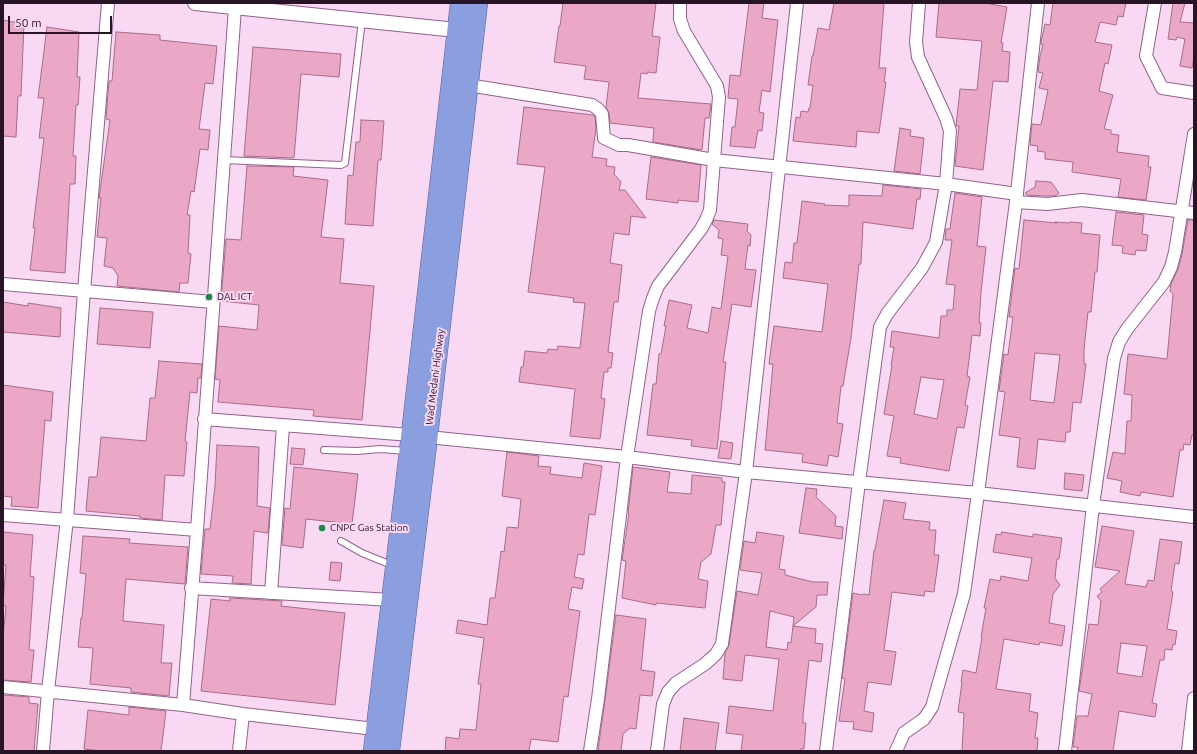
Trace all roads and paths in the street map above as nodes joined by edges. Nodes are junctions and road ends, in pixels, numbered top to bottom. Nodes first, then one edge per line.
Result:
1 (108, 3) edge
2 (195, 3) edge
3 (460, 3) edge
4 (478, 3) edge
5 (680, 3) edge
6 (797, 3) edge
7 (919, 3) edge
8 (1038, 3) edge
9 (1155, 3) edge
10 (263, 7) edge
11 (235, 8) junction
12 (362, 20) junction
13 (465, 30) junction
14 (468, 85) junction
15 (1194, 93) edge
16 (1194, 134) edge
17 (224, 160) junction
18 (714, 160) junction
19 (780, 166) junction
20 (946, 184) junction
21 (1016, 198) junction
22 (1181, 211) junction
23 (1194, 213) edge
24 (3, 284) edge
25 (84, 291) junction
26 (213, 302) junction
27 (204, 419) junction
28 (283, 426) junction
29 (416, 441) junction
30 (324, 450) dead end
31 (627, 457) junction
32 (746, 472) junction
33 (859, 482) junction
34 (978, 494) junction
35 (1093, 506) junction
36 (3, 515) edge
37 (1194, 518) edge
38 (67, 519) junction
39 (197, 530) junction
40 (341, 541) dead end
41 (395, 566) junction
42 (192, 588) junction
43 (271, 593) junction
44 (391, 600) junction
45 (3, 687) edge
46 (48, 691) junction
47 (1194, 698) edge
48 (183, 705) junction
49 (243, 714) junction
50 (375, 729) junction
51 (43, 751) edge
52 (239, 751) edge
53 (373, 751) edge
54 (390, 751) edge
55 (590, 751) edge
56 (657, 751) edge
57 (826, 751) edge
58 (896, 751) edge
59 (1065, 751) edge
60 (1188, 751) edge

1 - 25 street
2 - 11 street
3 - 13 highway, Wad Medani Highway
4 - 13 highway, Wad Medani Highway
5 - 18 street
6 - 19 street
7 - 20 street
8 - 21 street
9 - 15 street
10 - 11 street
10 - 12 street
11 - 17 street
12 - 13 street
12 - 17 lane
13 - 14 highway, Wad Medani Highway
13 - 29 highway, Wad Medani Highway
14 - 18 street
14 - 29 highway, Wad Medani Highway
16 - 22 street
17 - 26 street
18 - 19 street
18 - 31 street
19 - 20 street
19 - 32 street
20 - 21 street
20 - 33 street
21 - 22 street
21 - 34 street
22 - 23 street
22 - 35 street
24 - 25 street
25 - 26 street
25 - 38 street
26 - 27 street
27 - 28 street
27 - 39 street
28 - 29 street
28 - 43 street
29 - 30 lane
29 - 31 street
29 - 41 highway, Wad Medani Highway
29 - 54 highway, Wad Medani Highway
31 - 32 street
31 - 55 street
32 - 33 street
32 - 56 street
33 - 34 street
33 - 57 street
34 - 35 street
34 - 58 street
35 - 37 street
35 - 59 street
36 - 38 street
38 - 39 street
38 - 46 street
39 - 42 street
40 - 41 lane
41 - 44 highway, Wad Medani Highway
42 - 43 street
42 - 48 street
43 - 44 street
44 - 50 highway, Wad Medani Highway
45 - 46 street
46 - 48 street
46 - 51 street
47 - 60 street
48 - 49 street
49 - 50 street
49 - 52 street
50 - 53 highway, Wad Medani Highway

